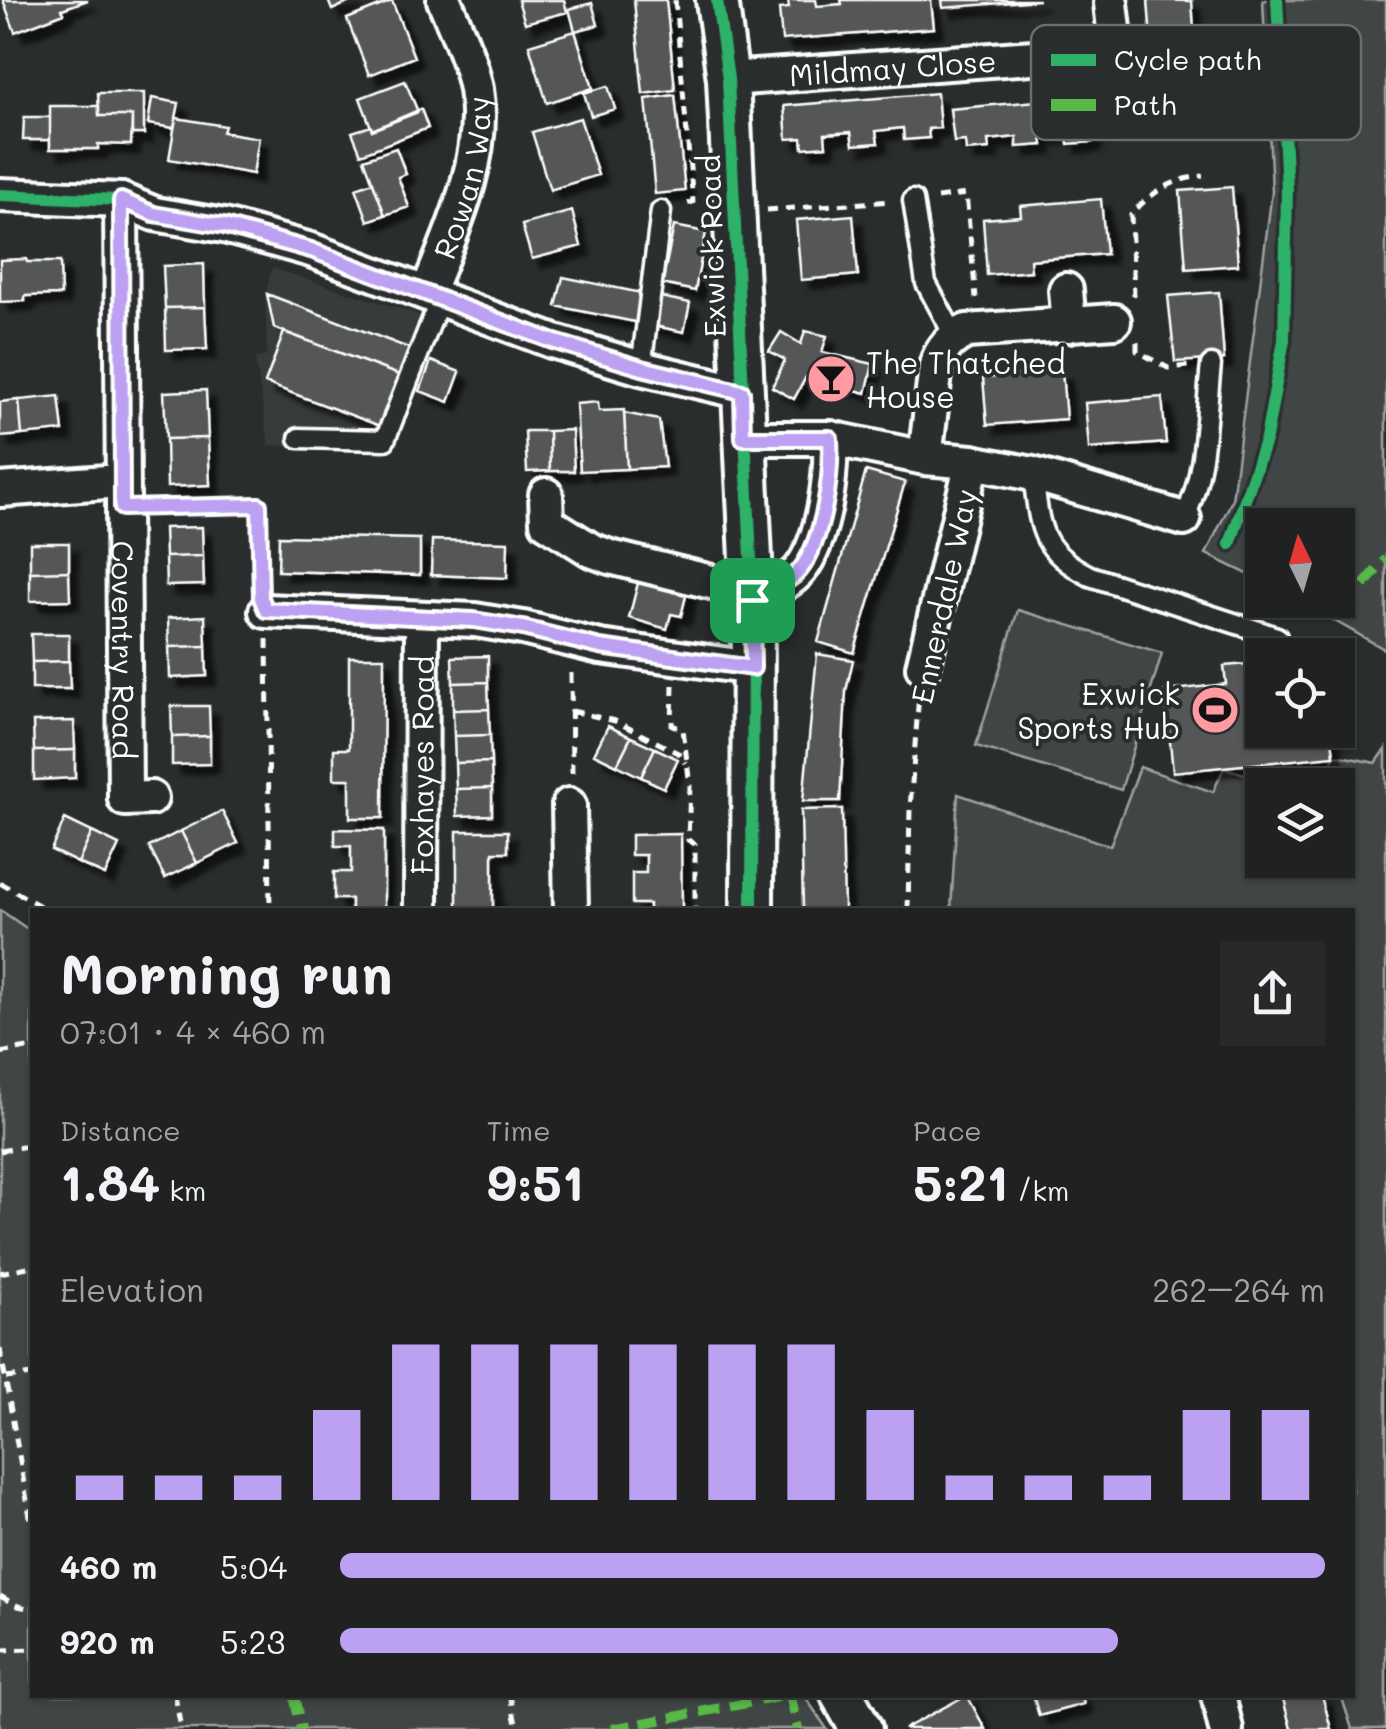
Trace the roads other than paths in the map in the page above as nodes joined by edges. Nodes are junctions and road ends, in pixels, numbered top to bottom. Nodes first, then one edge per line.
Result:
1 (444, 0) edge
2 (717, 0) edge
3 (1031, 57) edge
4 (728, 79) junction
5 (0, 194) edge
6 (121, 200) junction
7 (914, 200) dead end
8 (662, 211) road end
9 (1066, 290) dead end
10 (434, 296) junction
11 (1128, 321) road end
12 (1070, 325) junction
13 (955, 336) junction
14 (1210, 365) road end
15 (642, 368) junction
16 (742, 392) junction
17 (299, 438) dead end
18 (743, 438) junction
19 (830, 438) junction
20 (926, 458) junction
21 (972, 462) junction
22 (1032, 474) junction
23 (0, 490) edge
24 (121, 494) junction
25 (546, 495) dead end
26 (1184, 518) joint
27 (752, 596) junction
28 (266, 610) road end
29 (422, 618) junction
30 (1276, 637) dead end
31 (923, 667) road end
32 (753, 668) junction
33 (128, 799) dead end
34 (560, 822) road end
35 (421, 908) edge
36 (572, 908) edge
37 (752, 908) edge
38 (1219, 1698) edge
39 (1226, 1729) edge

1 - 10 street, Rowan Way
2 - 4 street, Exwick Road
3 - 4 street, Mildmay Close
4 - 16 street, Exwick Road
5 - 6 street
6 - 10 street
6 - 24 street, Coventry Road
7 - 13 lane
8 - 15 lane
9 - 12 street
10 - 15 street
10 - 17 lane
11 - 12 street
12 - 13 street
13 - 20 street
14 - 26 lane
15 - 16 street
16 - 18 street, Exwick Road
18 - 19 street, Ennerdale Way
18 - 27 street, Exwick Road
19 - 20 street, Ennerdale Way
19 - 27 street
20 - 21 street, Ennerdale Way
21 - 22 street, Ennerdale Way
21 - 31 street, Ennerdale Way
22 - 26 street, Ennerdale Way
22 - 30 lane
23 - 24 street
24 - 33 street, Coventry Road
25 - 27 street
27 - 32 street, Exwick Road
28 - 29 street
29 - 32 street
29 - 35 street, Foxhayes Road
32 - 37 street, Exwick Road
34 - 36 street
38 - 39 street

